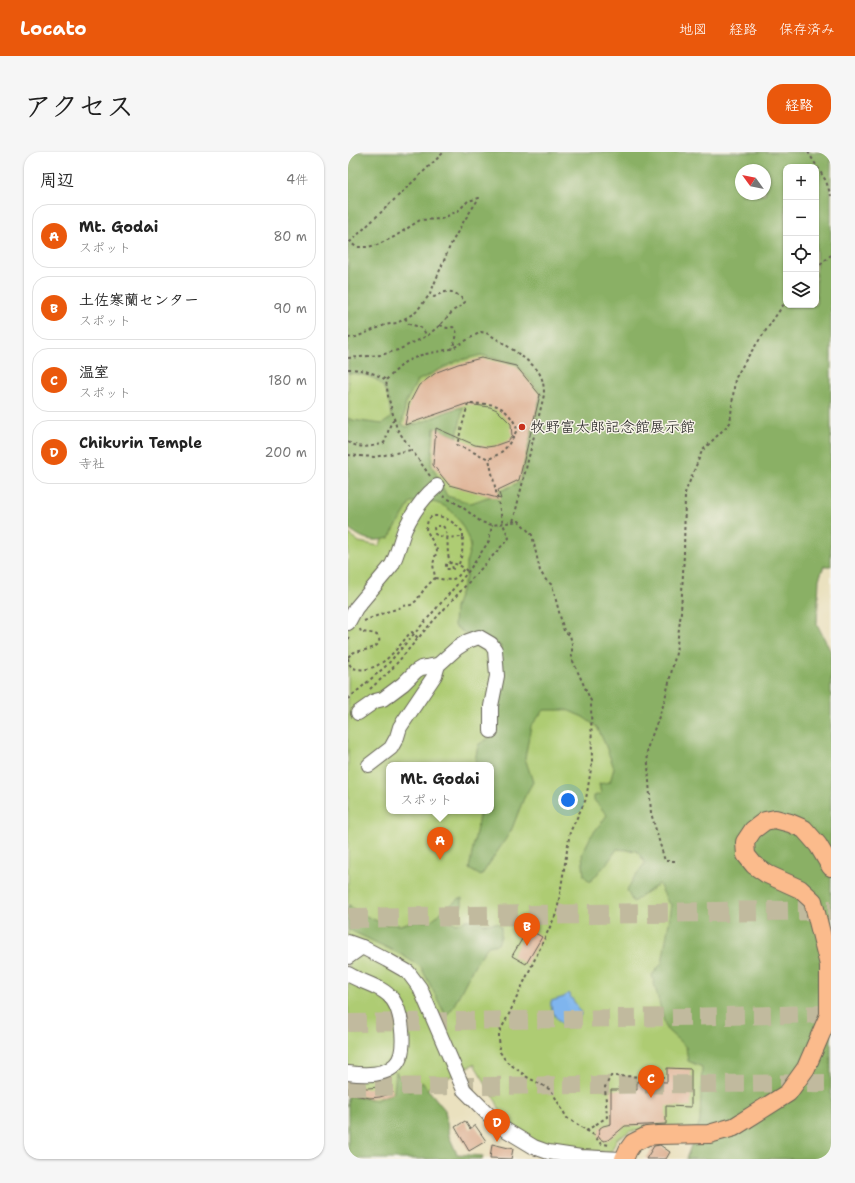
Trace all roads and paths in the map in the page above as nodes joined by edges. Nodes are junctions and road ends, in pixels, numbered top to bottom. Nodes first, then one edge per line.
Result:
1 (444, 152) edge
2 (808, 152) edge
3 (831, 196) edge
4 (831, 255) edge
5 (819, 266) edge
6 (430, 294) junction
7 (783, 305) edge
8 (405, 318) junction
9 (440, 325) junction
10 (427, 336) junction
11 (348, 338) edge
12 (451, 349) junction
13 (348, 358) edge
14 (348, 369) edge
15 (386, 380) junction
16 (394, 419) junction
17 (348, 442) edge
18 (348, 455) edge
19 (489, 459) junction
20 (437, 486) dead end
21 (514, 522) junction
22 (503, 524) junction
23 (447, 537) junction
24 (463, 537) junction
25 (458, 564) junction
26 (464, 568) junction
27 (468, 572) junction
28 (435, 578) junction
29 (352, 608) edge
30 (348, 622) edge
31 (414, 634) junction
32 (418, 638) junction
33 (348, 658) edge
34 (438, 664) junction
35 (368, 690) dead end
36 (348, 699) edge
37 (358, 714) dead end
38 (492, 730) dead end
39 (369, 765) dead end
40 (676, 862) dead end
41 (831, 868) edge
42 (348, 942) edge
43 (362, 947) junction
44 (348, 958) edge
45 (348, 974) edge
46 (348, 1073) edge
47 (664, 1076) dead end
48 (586, 1131) junction
49 (624, 1157) edge

1 - 6 path
2 - 3 path
4 - 5 path
6 - 8 path
6 - 9 path
7 - 40 path
8 - 10 path
8 - 11 path
9 - 10 path
9 - 12 path
10 - 13 path
12 - 15 path
12 - 21 path
14 - 15 path
15 - 16 path
16 - 17 path
16 - 18 path
19 - 19 path
19 - 22 path
20 - 29 street
21 - 22 path
21 - 48 path
22 - 27 path
22 - 32 path
23 - 23 path
23 - 24 path
23 - 25 path
24 - 25 path
24 - 28 path
25 - 26 path
26 - 27 path
26 - 28 path
27 - 31 path
28 - 33 path
29 - 30 street
31 - 32 path
31 - 33 path
31 - 36 path
32 - 35 path
34 - 37 street
34 - 38 street
34 - 39 street
41 - 49 main road
42 - 43 street
43 - 44 street
43 - 49 street
45 - 46 street
47 - 48 path
48 - 49 path

